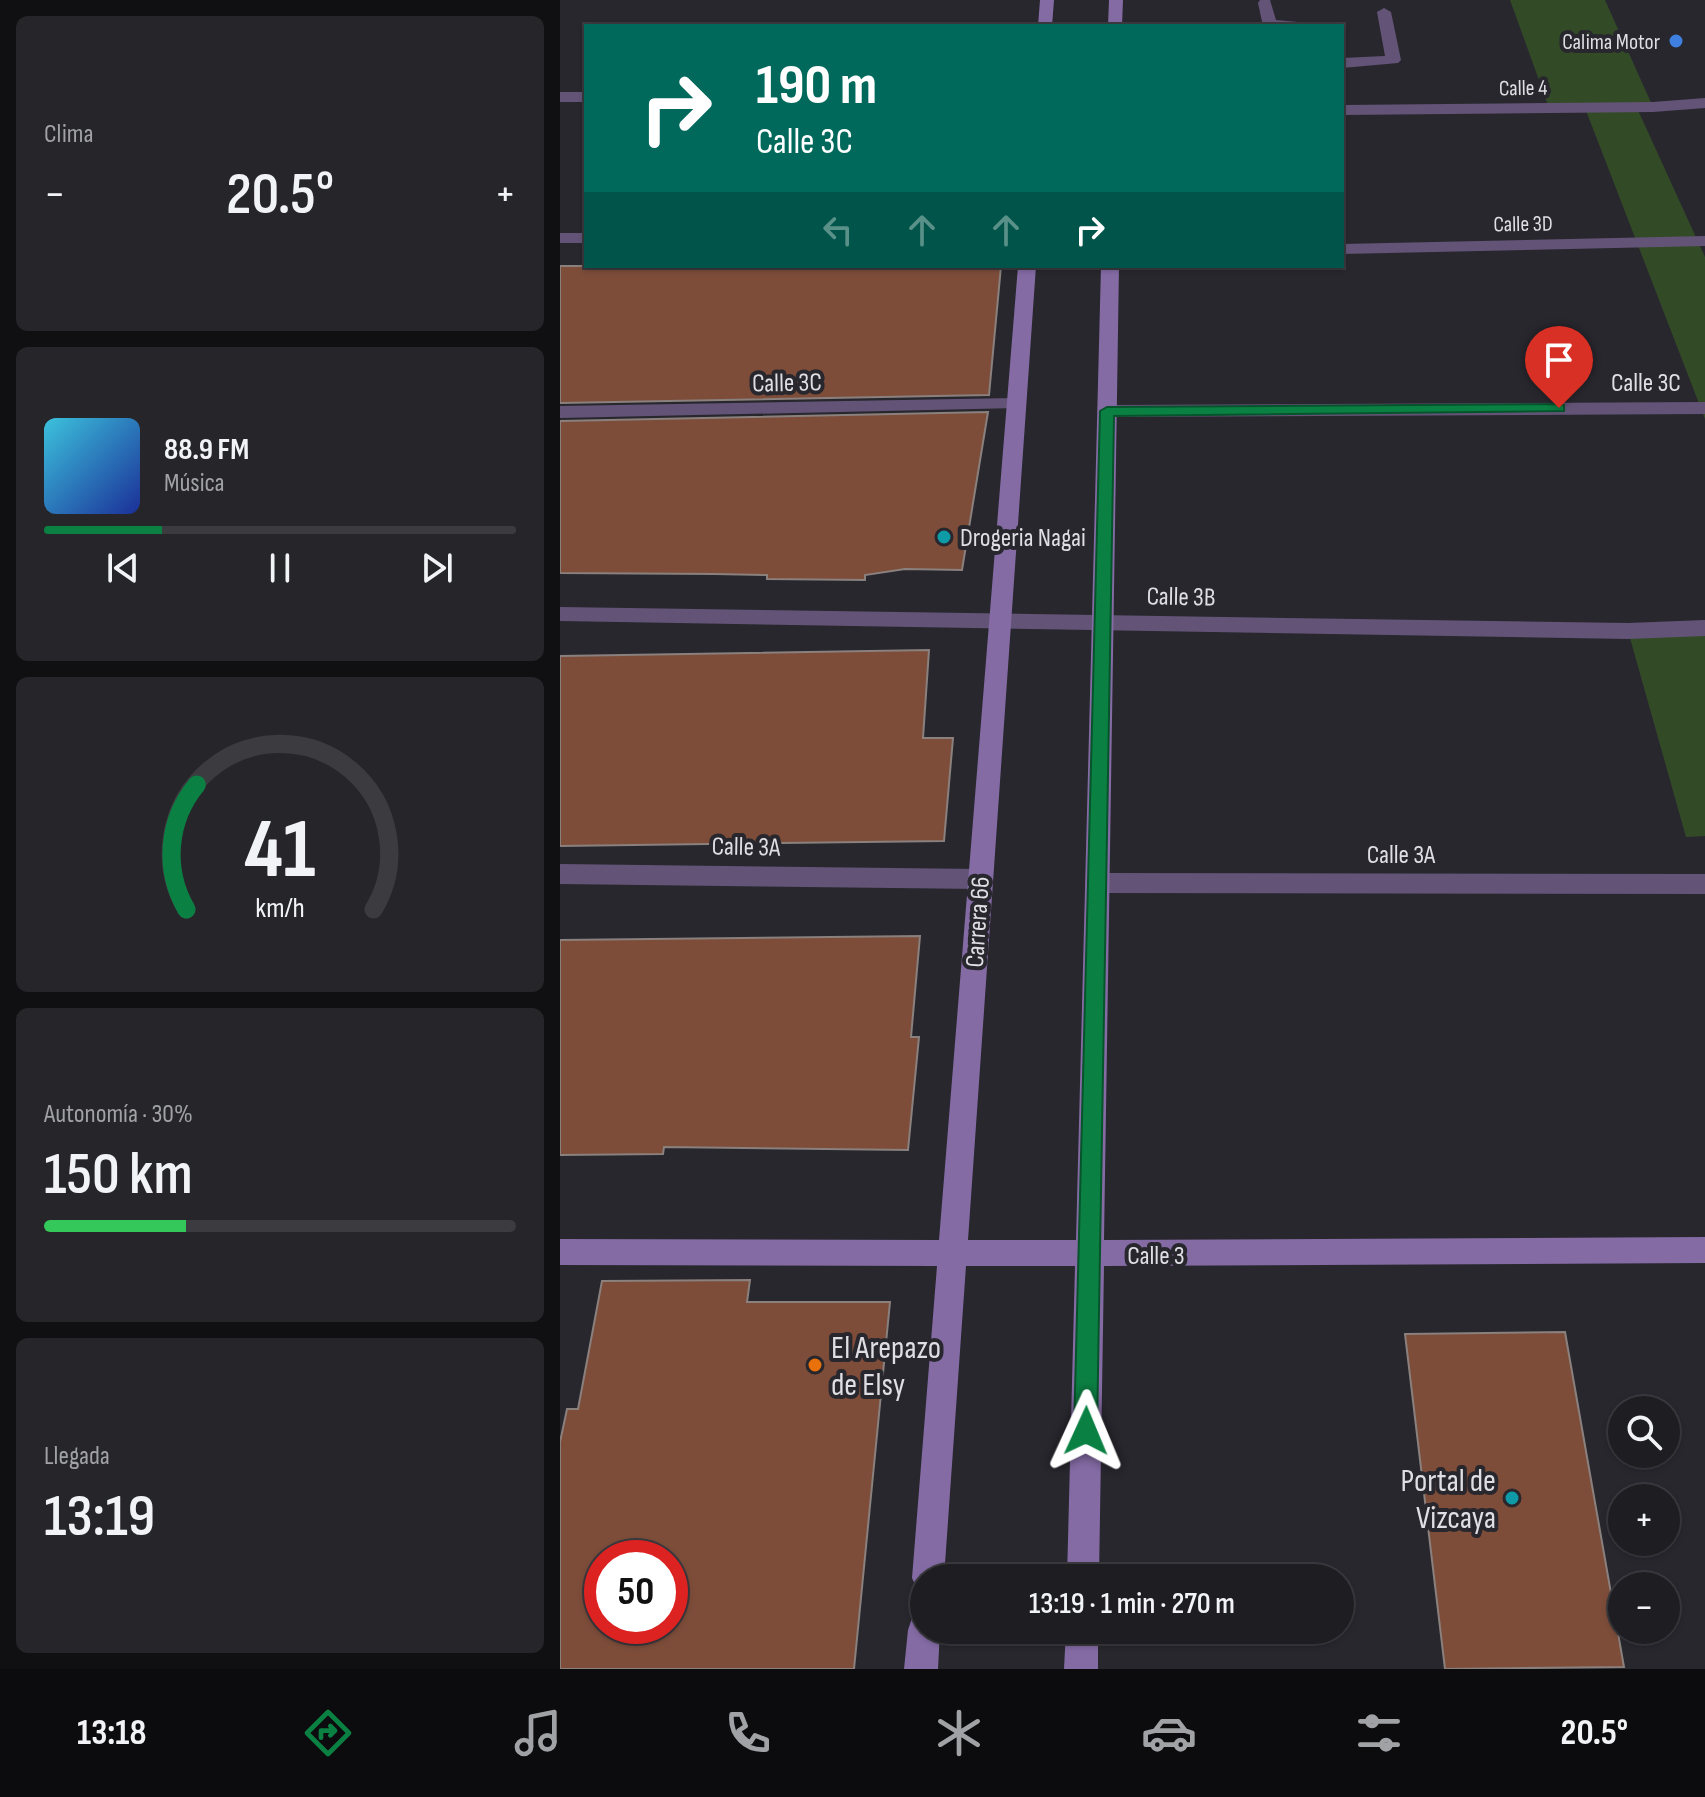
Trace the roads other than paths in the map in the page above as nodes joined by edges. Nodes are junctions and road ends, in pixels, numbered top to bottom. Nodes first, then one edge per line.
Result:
1 (1047, 0) edge
2 (1116, 0) edge
3 (1265, 3) dead end
4 (1384, 12) dead end
5 (1045, 24) edge
6 (1115, 24) edge
7 (1269, 24) edge
8 (1344, 63) edge
9 (560, 97) edge
10 (584, 97) edge
11 (1705, 103) edge
12 (1344, 110) edge
13 (560, 238) edge
14 (584, 238) edge
15 (1705, 241) edge
16 (1344, 249) edge
17 (1027, 268) edge
18 (1110, 268) edge
19 (1015, 404) junction
20 (1705, 408) edge
21 (1107, 411) junction
22 (560, 412) edge
23 (560, 614) edge
24 (999, 621) junction
25 (1103, 623) junction
26 (1705, 628) edge
27 (560, 874) edge
28 (980, 879) junction
29 (1097, 883) junction
30 (1705, 884) edge
31 (1705, 1250) edge
32 (952, 1251) junction
33 (560, 1252) edge
34 (1089, 1255) junction
35 (929, 1564) edge
36 (1083, 1564) edge
37 (923, 1644) edge
38 (1082, 1644) edge
39 (921, 1669) edge
40 (1081, 1669) edge

1 - 5 main road
2 - 6 main road
3 - 7 street
4 - 8 street
9 - 10 street
11 - 12 street, Calle 4
13 - 14 street
15 - 16 street, Calle 3D
17 - 19 main road, Carrera 66
18 - 21 main road
19 - 22 street, Calle 3C
19 - 24 main road, Carrera 66
20 - 21 street, Calle 3C
21 - 25 main road
23 - 24 street, Calle 3B
24 - 25 street, Calle 3B
24 - 28 main road, Carrera 66
25 - 26 street, Calle 3B
25 - 29 main road
27 - 28 street, Calle 3A
28 - 32 main road, Carrera 66
29 - 30 street, Calle 3A
29 - 34 main road
31 - 34 main road, Calle 3
32 - 33 main road, Calle 3
32 - 34 main road, Calle 3
32 - 35 main road, Carrera 66
34 - 36 main road
37 - 39 main road
38 - 40 main road

